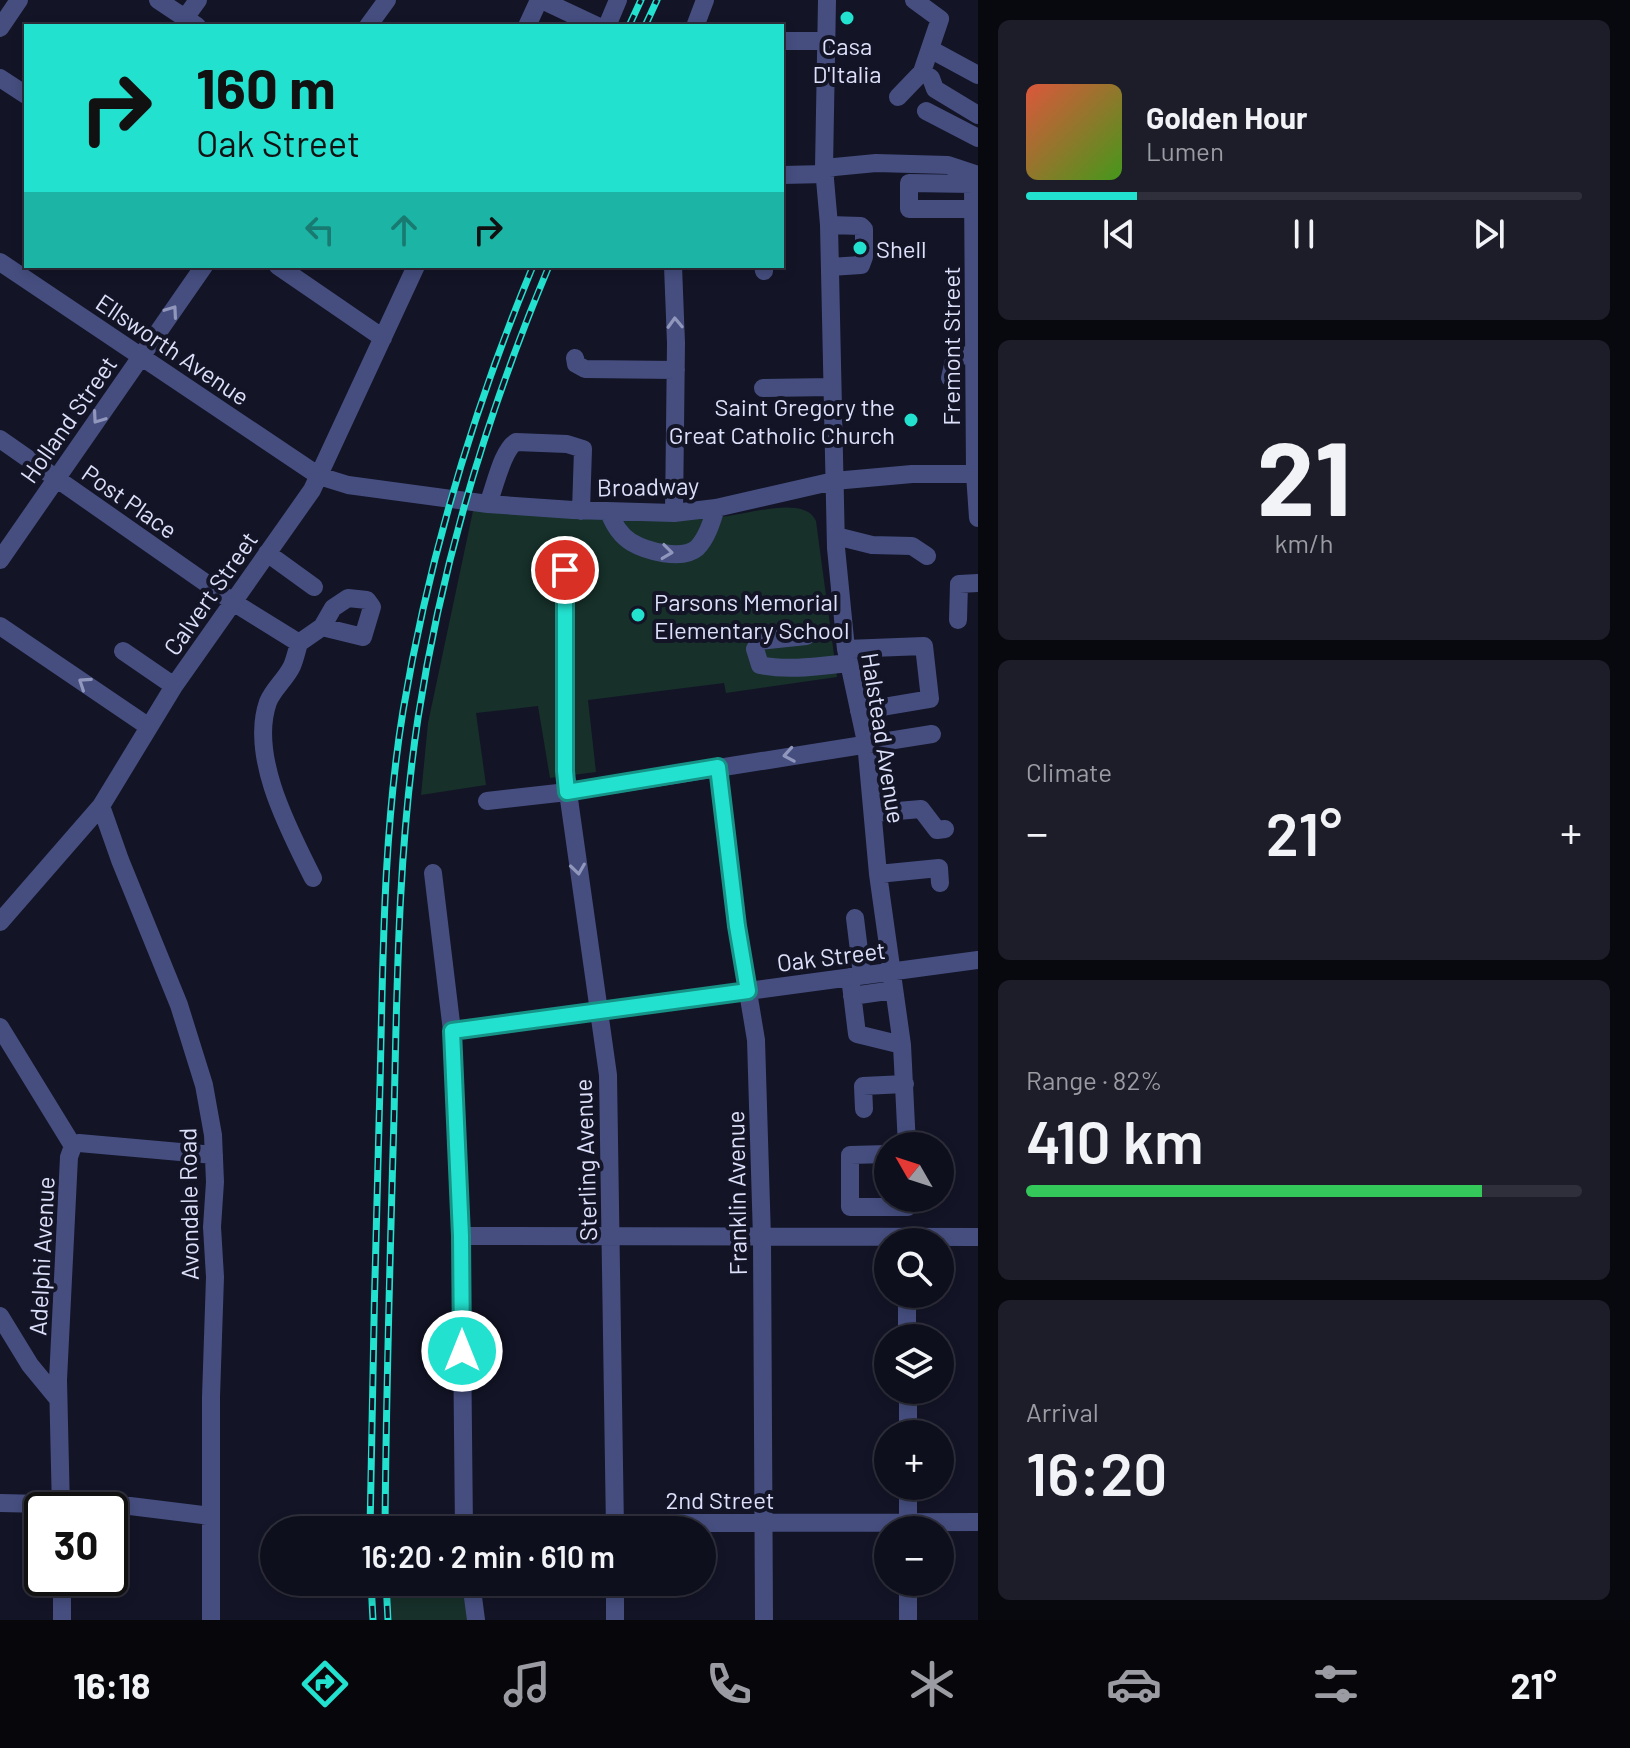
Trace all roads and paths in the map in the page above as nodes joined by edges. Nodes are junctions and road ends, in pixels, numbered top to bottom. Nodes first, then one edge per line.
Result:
1 (19, 0) edge
2 (158, 0) edge
3 (198, 0) edge
4 (387, 0) edge
5 (540, 0) edge
6 (618, 0) edge
7 (705, 0) edge
8 (827, 0) edge
9 (914, 0) edge
10 (191, 22) edge
11 (369, 24) edge
12 (528, 24) edge
13 (593, 24) edge
14 (608, 24) edge
15 (696, 24) edge
16 (0, 28) edge
17 (784, 41) edge
18 (825, 41) junction
19 (930, 49) junction
20 (922, 72) junction
21 (978, 75) edge
22 (0, 78) edge
23 (24, 94) edge
24 (898, 97) dead end
25 (926, 111) dead end
26 (978, 115) edge
27 (978, 138) edge
28 (825, 171) junction
29 (784, 175) edge
30 (976, 178) edge
31 (974, 209) junction
32 (829, 225) junction
33 (0, 262) edge
34 (830, 267) junction
35 (203, 268) edge
36 (281, 268) edge
37 (415, 268) edge
38 (673, 268) edge
39 (383, 338) junction
40 (974, 355) junction
41 (140, 357) junction
42 (575, 358) dead end
43 (676, 370) junction
44 (950, 378) dead end
45 (832, 387) junction
46 (763, 388) dead end
47 (0, 439) edge
48 (977, 474) edge
49 (319, 476) junction
50 (56, 478) junction
51 (834, 481) junction
52 (486, 504) junction
53 (716, 508) junction
54 (581, 511) junction
55 (609, 512) junction
56 (674, 513) junction
57 (978, 518) edge
58 (836, 536) junction
59 (267, 553) junction
60 (927, 556) dead end
61 (0, 560) edge
62 (565, 570) dead end
63 (978, 583) edge
64 (314, 587) dead end
65 (233, 602) junction
66 (958, 620) dead end
67 (0, 626) edge
68 (322, 627) dead end
69 (806, 636) dead end
70 (299, 643) junction
71 (123, 651) dead end
72 (848, 656) junction
73 (174, 686) junction
74 (859, 711) junction
75 (149, 727) junction
76 (932, 734) dead end
77 (866, 742) junction
78 (718, 767) junction
79 (567, 792) junction
80 (487, 801) dead end
81 (101, 806) junction
82 (874, 813) junction
83 (945, 829) dead end
84 (433, 873) dead end
85 (878, 874) junction
86 (313, 878) dead end
87 (940, 883) dead end
88 (0, 922) edge
89 (885, 927) junction
90 (978, 960) edge
91 (893, 981) junction
92 (855, 983) junction
93 (748, 991) junction
94 (599, 1011) junction
95 (0, 1027) edge
96 (452, 1031) junction
97 (902, 1045) junction
98 (905, 1084) junction
99 (864, 1109) dead end
100 (907, 1132) edge
101 (73, 1146) junction
102 (874, 1154) edge
103 (214, 1155) junction
104 (874, 1205) edge
105 (461, 1236) junction
106 (612, 1237) junction
107 (978, 1237) edge
108 (762, 1238) junction
109 (954, 1238) edge
110 (874, 1240) edge
111 (0, 1316) edge
112 (58, 1399) junction
113 (61, 1492) edge
114 (0, 1503) edge
115 (24, 1505) edge
116 (128, 1506) edge
117 (211, 1516) junction
118 (463, 1516) edge
119 (615, 1516) edge
120 (978, 1522) edge
121 (764, 1523) junction
122 (954, 1523) edge
123 (716, 1524) edge
124 (874, 1525) edge
125 (62, 1596) edge
126 (473, 1596) edge
127 (615, 1596) edge
128 (908, 1596) edge
129 (62, 1620) edge
130 (211, 1620) edge
131 (476, 1620) edge
132 (615, 1620) edge
133 (764, 1620) edge
134 (908, 1620) edge

1 - 16 street
2 - 10 street
3 - 10 street
4 - 11 street
5 - 12 street
5 - 13 street
6 - 14 street
7 - 15 street
8 - 18 street, Halstead Avenue
9 - 19 street
17 - 18 street
18 - 28 street, Halstead Avenue
19 - 20 street
19 - 21 street
20 - 24 street
20 - 26 street
22 - 23 street
25 - 27 street
28 - 29 street
28 - 30 street
28 - 32 street, Halstead Avenue
30 - 31 street, Fremont Street
30 - 31 street
31 - 40 street, Fremont Street
32 - 34 street, Halstead Avenue
32 - 34 street
33 - 41 street, Ellsworth Avenue
34 - 45 street, Halstead Avenue
41 -> 35 street, Holland Street
36 - 39 street
37 - 39 street, Calvert Street
43 -> 38 street
39 - 49 street, Calvert Street
40 - 44 street
40 - 48 street, Fremont Street
41 - 49 street, Ellsworth Avenue
41 -> 50 street, Holland Street
42 - 43 street
43 - 56 street
45 - 46 street
45 - 51 street, Halstead Avenue
47 - 50 street, Post Place
48 - 51 street, Broadway
48 - 57 street, Fremont Street
49 - 52 street, Broadway
49 - 59 street, Calvert Street
50 - 61 street, Holland Street
50 - 65 street, Post Place
51 - 53 street, Broadway
51 - 58 street, Halstead Avenue
52 - 54 street, Broadway
52 - 54 street
55 -> 53 street
53 - 56 street, Broadway
54 - 55 street, Broadway
55 - 56 street, Broadway
58 - 60 street
58 - 72 street, Halstead Avenue
59 - 64 street
59 - 65 street, Calvert Street
62 - 79 street, Sterling Avenue
63 - 66 street
65 - 70 street, Post Place
65 - 73 street, Calvert Street
75 -> 67 street
68 - 70 street
69 - 72 street
70 - 86 street
71 - 73 street
72 - 74 street, Halstead Avenue
72 - 74 street
73 - 75 street, Calvert Street
74 - 77 street, Halstead Avenue
75 - 81 street, Calvert Street
76 - 77 street
77 -> 78 street
77 - 82 street, Halstead Avenue
78 - 79 street
78 - 93 street, Franklin Avenue
79 - 80 street
79 -> 94 street, Sterling Avenue
81 - 88 street, Calvert Street
81 - 103 street, Avondale Road
82 - 83 street
82 - 85 street, Halstead Avenue
84 - 96 street
85 - 87 street
85 - 89 street, Halstead Avenue
89 - 91 street, Halstead Avenue
89 - 92 street
90 - 91 street, Oak Street
91 - 92 street, Oak Street
91 - 97 street, Halstead Avenue
92 - 93 street, Oak Street
92 - 97 street
93 - 94 street, Oak Street
93 - 108 street, Franklin Avenue
94 - 96 street, Oak Street
94 - 106 street, Sterling Avenue
95 - 101 street, Adelphi Avenue
96 - 105 street
97 - 98 street, Halstead Avenue
98 - 99 street
98 - 100 street, Halstead Avenue
101 - 103 street
101 - 112 street, Adelphi Avenue
102 - 104 street
103 - 117 street, Avondale Road
105 - 106 street
105 - 118 street
106 - 108 street
106 - 119 street, Sterling Avenue
107 - 109 street
108 - 110 street
108 - 121 street, Franklin Avenue
111 - 112 street
112 - 113 street, Adelphi Avenue
114 - 115 street
116 - 117 street
117 - 130 street, Avondale Road
120 - 122 street, 2nd Street
121 - 123 street, 2nd Street
121 - 124 street, 2nd Street
121 - 133 street, Franklin Avenue
125 - 129 street
126 - 131 street
127 - 132 street
128 - 134 street

